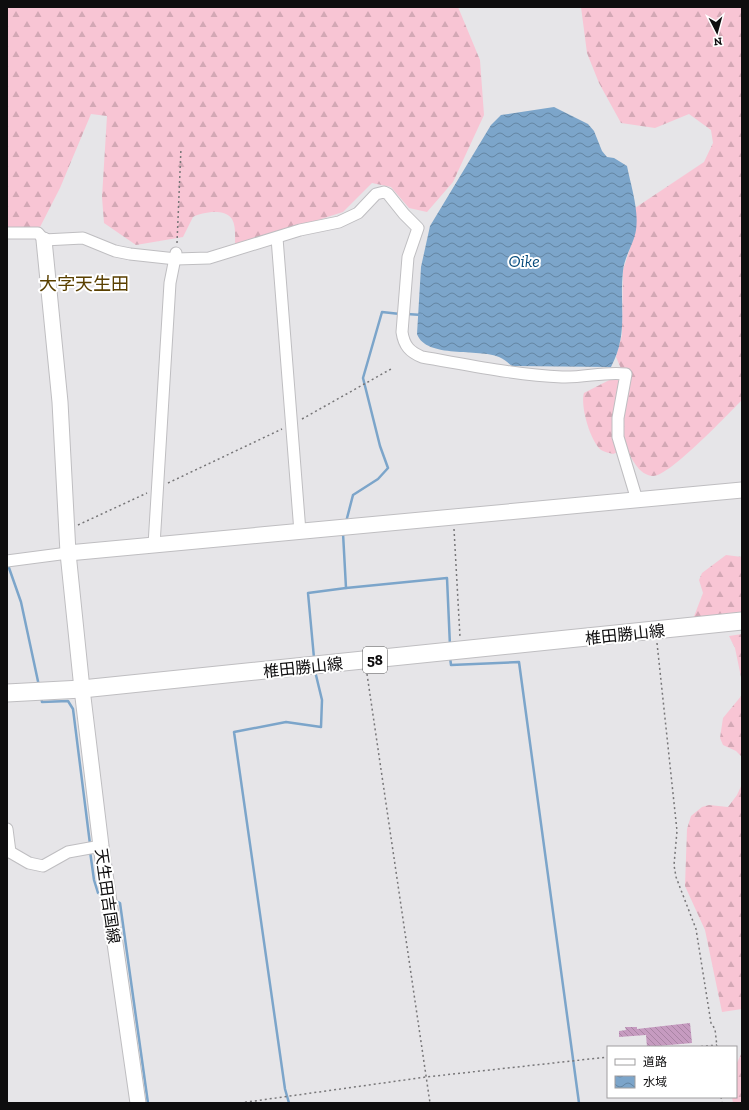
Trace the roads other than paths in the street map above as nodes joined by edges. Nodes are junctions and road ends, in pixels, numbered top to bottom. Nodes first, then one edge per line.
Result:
1 (7, 233) edge
2 (277, 238) junction
3 (44, 240) junction
4 (176, 256) junction
5 (742, 490) edge
6 (637, 500) junction
7 (300, 532) junction
8 (154, 545) junction
9 (68, 553) junction
10 (7, 560) edge
11 (742, 621) edge
12 (82, 689) junction
13 (7, 693) edge
14 (7, 829) edge
15 (101, 846) junction
16 (9, 852) edge
17 (138, 1103) edge

1 - 3 street
2 - 4 street
2 - 6 street
2 - 7 street
3 - 4 street
3 - 9 street, 天生田吉国線
4 - 8 street
5 - 6 street
6 - 7 street
7 - 8 street
8 - 9 street
9 - 10 street
9 - 12 street, 天生田吉国線
11 - 12 main road, 椎田勝山線 / 58
12 - 13 main road, 椎田勝山線 / 58
12 - 15 street, 天生田吉国線
14 - 16 street
15 - 16 street
15 - 17 street, 天生田吉国線

